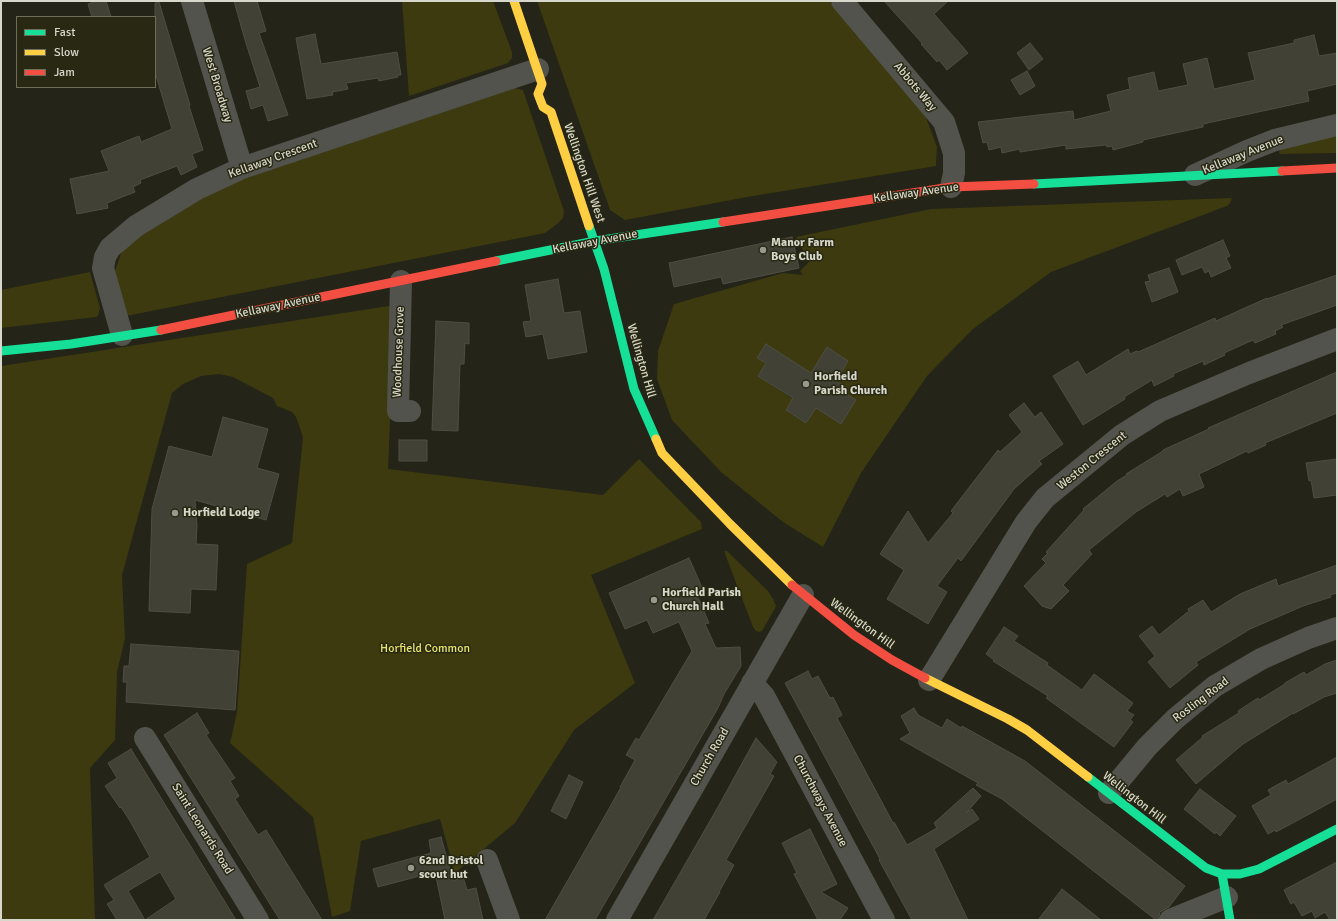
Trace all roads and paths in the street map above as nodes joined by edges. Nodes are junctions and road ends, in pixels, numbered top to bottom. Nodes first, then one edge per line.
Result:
1 (192, 1) edge
2 (514, 1) edge
3 (842, 1) edge
4 (540, 77) junction
5 (552, 89) dead end
6 (557, 103) dead end
7 (551, 112) junction
8 (1337, 125) edge
9 (242, 168) junction
10 (1337, 168) edge
11 (1195, 175) junction
12 (951, 187) junction
13 (595, 241) junction
14 (401, 281) junction
15 (122, 335) junction
16 (1337, 339) edge
17 (1, 351) edge
18 (410, 411) dead end
19 (803, 594) junction
20 (1337, 628) edge
21 (929, 680) junction
22 (752, 684) junction
23 (146, 738) dead end
24 (1109, 793) junction
25 (1337, 829) edge
26 (487, 860) dead end
27 (1222, 874) junction
28 (1226, 898) junction
29 (877, 916) edge
30 (258, 920) edge
31 (509, 920) edge
32 (617, 920) edge
33 (1170, 920) edge
34 (1230, 920) edge

1 - 9 street, West Broadway
2 - 4 street, Wellington Hill West
3 - 12 street, Abbots Way
4 - 5 street
4 - 7 street, Wellington Hill West
4 - 9 street, Kellaway Crescent
6 - 7 street, Wellington Hill West
7 - 13 street, Wellington Hill West
8 - 11 street, Kellaway Avenue
9 - 15 street, Kellaway Crescent
10 - 11 street, Kellaway Avenue
11 - 12 street, Kellaway Avenue
12 - 13 street, Kellaway Avenue
13 - 14 street, Kellaway Avenue
13 - 19 street, Wellington Hill
14 - 15 street, Kellaway Avenue
14 - 18 street, Woodhouse Grove
15 - 17 street, Kellaway Avenue
16 - 21 street, Weston Crescent
19 - 21 street, Wellington Hill
19 - 22 street, Church Road
20 - 24 street, Rosling Road
21 - 24 street, Wellington Hill
22 - 29 street, Churchways Avenue
22 - 32 street, Church Road
23 - 30 street, Saint Leonards Road
24 - 27 street, Wellington Hill
25 - 27 street
26 - 31 street
27 - 28 street
28 - 33 street
28 - 34 street

